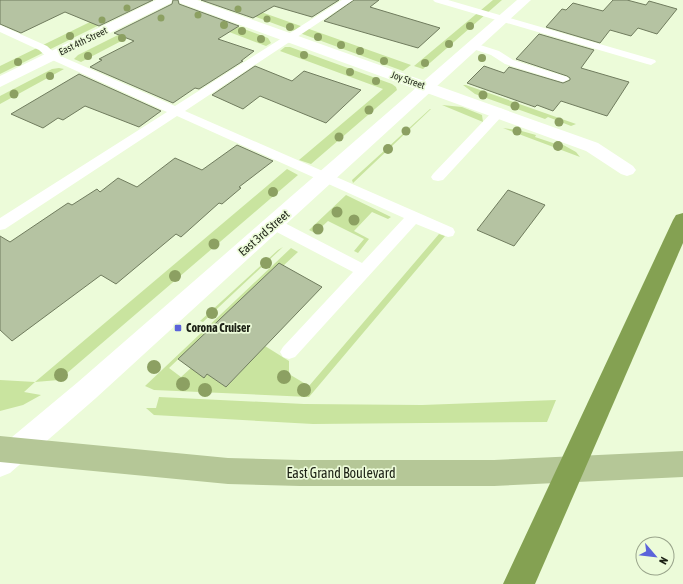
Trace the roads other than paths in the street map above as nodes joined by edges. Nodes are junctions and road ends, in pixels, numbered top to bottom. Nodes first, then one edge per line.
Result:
1 (166, 0) edge
2 (185, 0) edge
3 (348, 0) edge
4 (438, 0) edge
5 (525, 0) edge
6 (503, 19) junction
7 (0, 28) edge
8 (289, 38) junction
9 (474, 46) junction
10 (52, 56) junction
11 (651, 62) dead end
12 (563, 80) dead end
13 (0, 82) edge
14 (428, 86) junction
15 (175, 111) junction
16 (499, 112) junction
17 (627, 170) dead end
18 (438, 177) dead end
19 (326, 178) junction
20 (414, 217) junction
21 (683, 220) edge
22 (274, 224) junction
23 (0, 225) edge
24 (448, 232) dead end
25 (364, 271) junction
26 (289, 352) dead end
27 (5, 455) edge
28 (683, 464) edge
29 (519, 584) edge

1 - 10 street, East 4th Street
2 - 8 street, Joy Street
3 - 8 lane
4 - 6 lane
5 - 6 street, East 3rd Street
6 - 9 street, East 3rd Street
6 - 11 lane
7 - 10 lane
8 - 14 street, Joy Street
8 - 15 lane
9 - 12 lane
9 - 14 street, East 3rd Street
10 - 13 street, East 4th Street
10 - 15 lane
14 - 16 street, Joy Street
14 - 19 street, East 3rd Street
15 - 19 lane
15 - 23 lane
16 - 17 street, Joy Street
16 - 18 lane
19 - 20 lane
19 - 22 street, East 3rd Street
20 - 24 lane
20 - 25 lane
21 - 29 highway
22 - 25 lane
22 - 27 street, East 3rd Street
25 - 26 lane
27 - 28 main road, East Grand Boulevard

